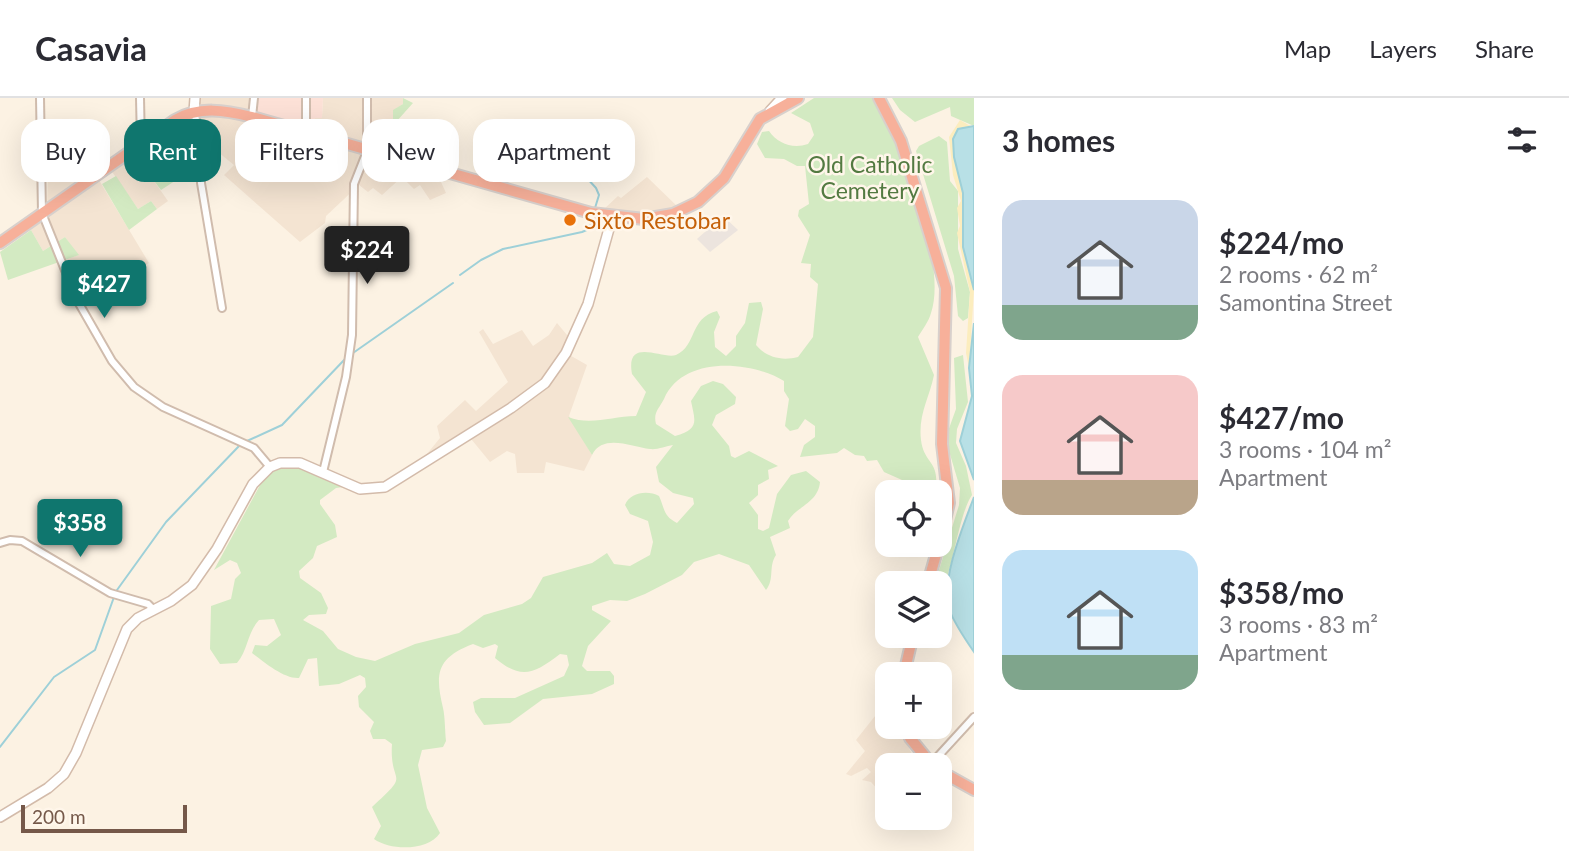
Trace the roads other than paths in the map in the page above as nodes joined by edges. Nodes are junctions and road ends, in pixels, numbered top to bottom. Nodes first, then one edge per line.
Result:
1 (40, 98) edge
2 (140, 98) edge
3 (195, 98) edge
4 (254, 98) edge
5 (306, 98) edge
6 (367, 98) edge
7 (782, 98) edge
8 (798, 98) edge
9 (879, 98) edge
10 (194, 112) junction
11 (769, 113) junction
12 (251, 117) junction
13 (140, 119) edge
14 (177, 119) edge
15 (258, 119) edge
16 (306, 119) edge
17 (367, 119) edge
18 (124, 156) edge
19 (362, 165) edge
20 (459, 176) edge
21 (42, 213) junction
22 (612, 218) junction
23 (0, 243) edge
24 (222, 308) dead end
25 (270, 467) junction
26 (323, 472) junction
27 (946, 480) edge
28 (0, 543) edge
29 (153, 609) junction
30 (974, 717) edge
31 (911, 739) edge
32 (923, 753) edge
33 (942, 753) edge
34 (952, 778) edge
35 (974, 790) edge
36 (0, 817) edge

1 - 21 street
2 - 13 street
3 - 10 street
4 - 12 street
5 - 16 street
6 - 17 street
7 - 11 street
8 - 11 highway
9 - 27 highway
10 - 12 highway
10 - 14 highway
10 - 24 street
11 - 22 highway
12 - 15 highway
18 - 21 highway
19 - 26 street
20 - 22 highway
21 - 23 highway
21 - 25 street
22 - 26 street
25 - 26 street
25 - 29 street
28 - 29 street
29 - 36 street
30 - 33 street
31 - 32 highway
34 - 35 highway

